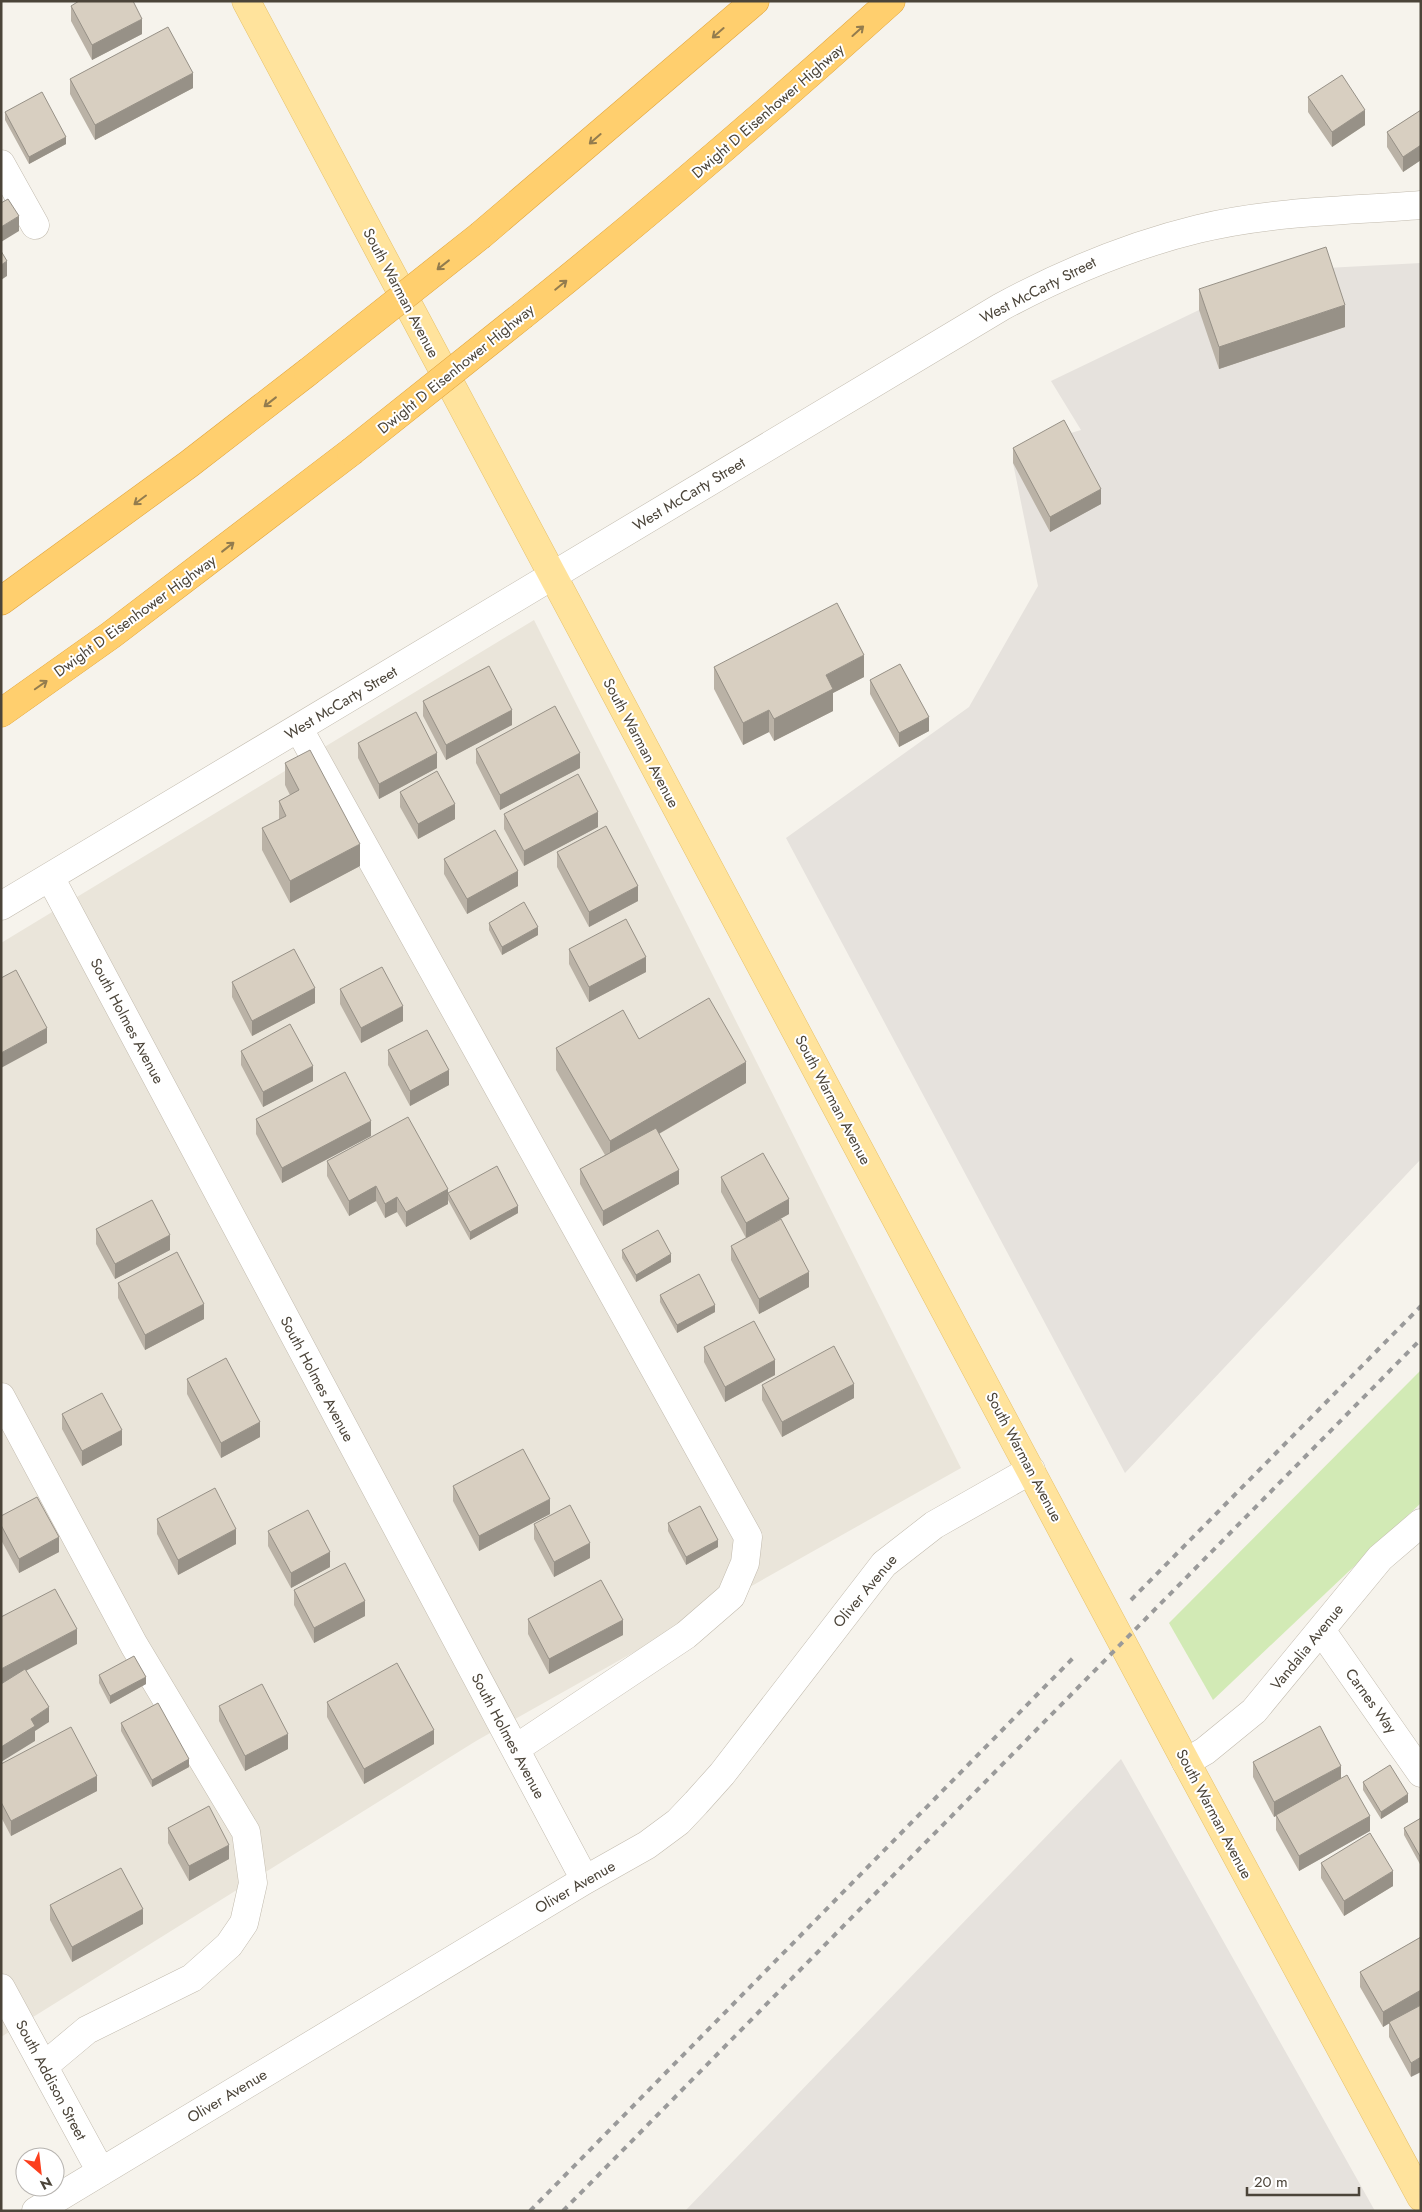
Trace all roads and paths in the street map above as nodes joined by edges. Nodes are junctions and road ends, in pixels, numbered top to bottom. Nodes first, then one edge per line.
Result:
1 (246, 1) edge
2 (755, 1) edge
3 (891, 1) edge
4 (1, 164) edge
5 (1421, 205) edge
6 (35, 225) dead end
7 (552, 576) junction
8 (1, 601) edge
9 (1, 713) edge
10 (298, 729) junction
11 (50, 877) junction
12 (1, 906) edge
13 (1, 1397) edge
14 (1031, 1470) junction
15 (1421, 1522) edge
16 (1321, 1630) junction
17 (515, 1749) junction
18 (1186, 1762) junction
19 (1421, 1773) edge
20 (585, 1880) junction
21 (1, 1988) edge
22 (44, 2066) junction
23 (100, 2172) junction
24 (1421, 2197) edge
25 (36, 2211) edge

1 - 7 main road, South Warman Avenue
2 -> 8 highway, bridge
9 -> 3 highway, Dwight D Eisenhower Highway, bridge
4 - 6 street
5 - 7 street, West McCarty Street
7 - 10 street, West McCarty Street
7 - 14 main road, South Warman Avenue
10 - 11 street, West McCarty Street
10 - 17 street
11 - 12 street, West McCarty Street
11 - 17 street, South Holmes Avenue
13 - 22 street
14 - 18 main road, South Warman Avenue
14 - 20 street, Oliver Avenue
15 - 16 street, Vandalia Avenue
16 - 18 street, Vandalia Avenue
16 - 19 street, Carnes Way
17 - 20 street, South Holmes Avenue
18 - 24 main road, South Warman Avenue
20 - 23 street, Oliver Avenue
21 - 22 street, South Addison Street
22 - 23 street, South Addison Street
23 - 25 street, Oliver Avenue

